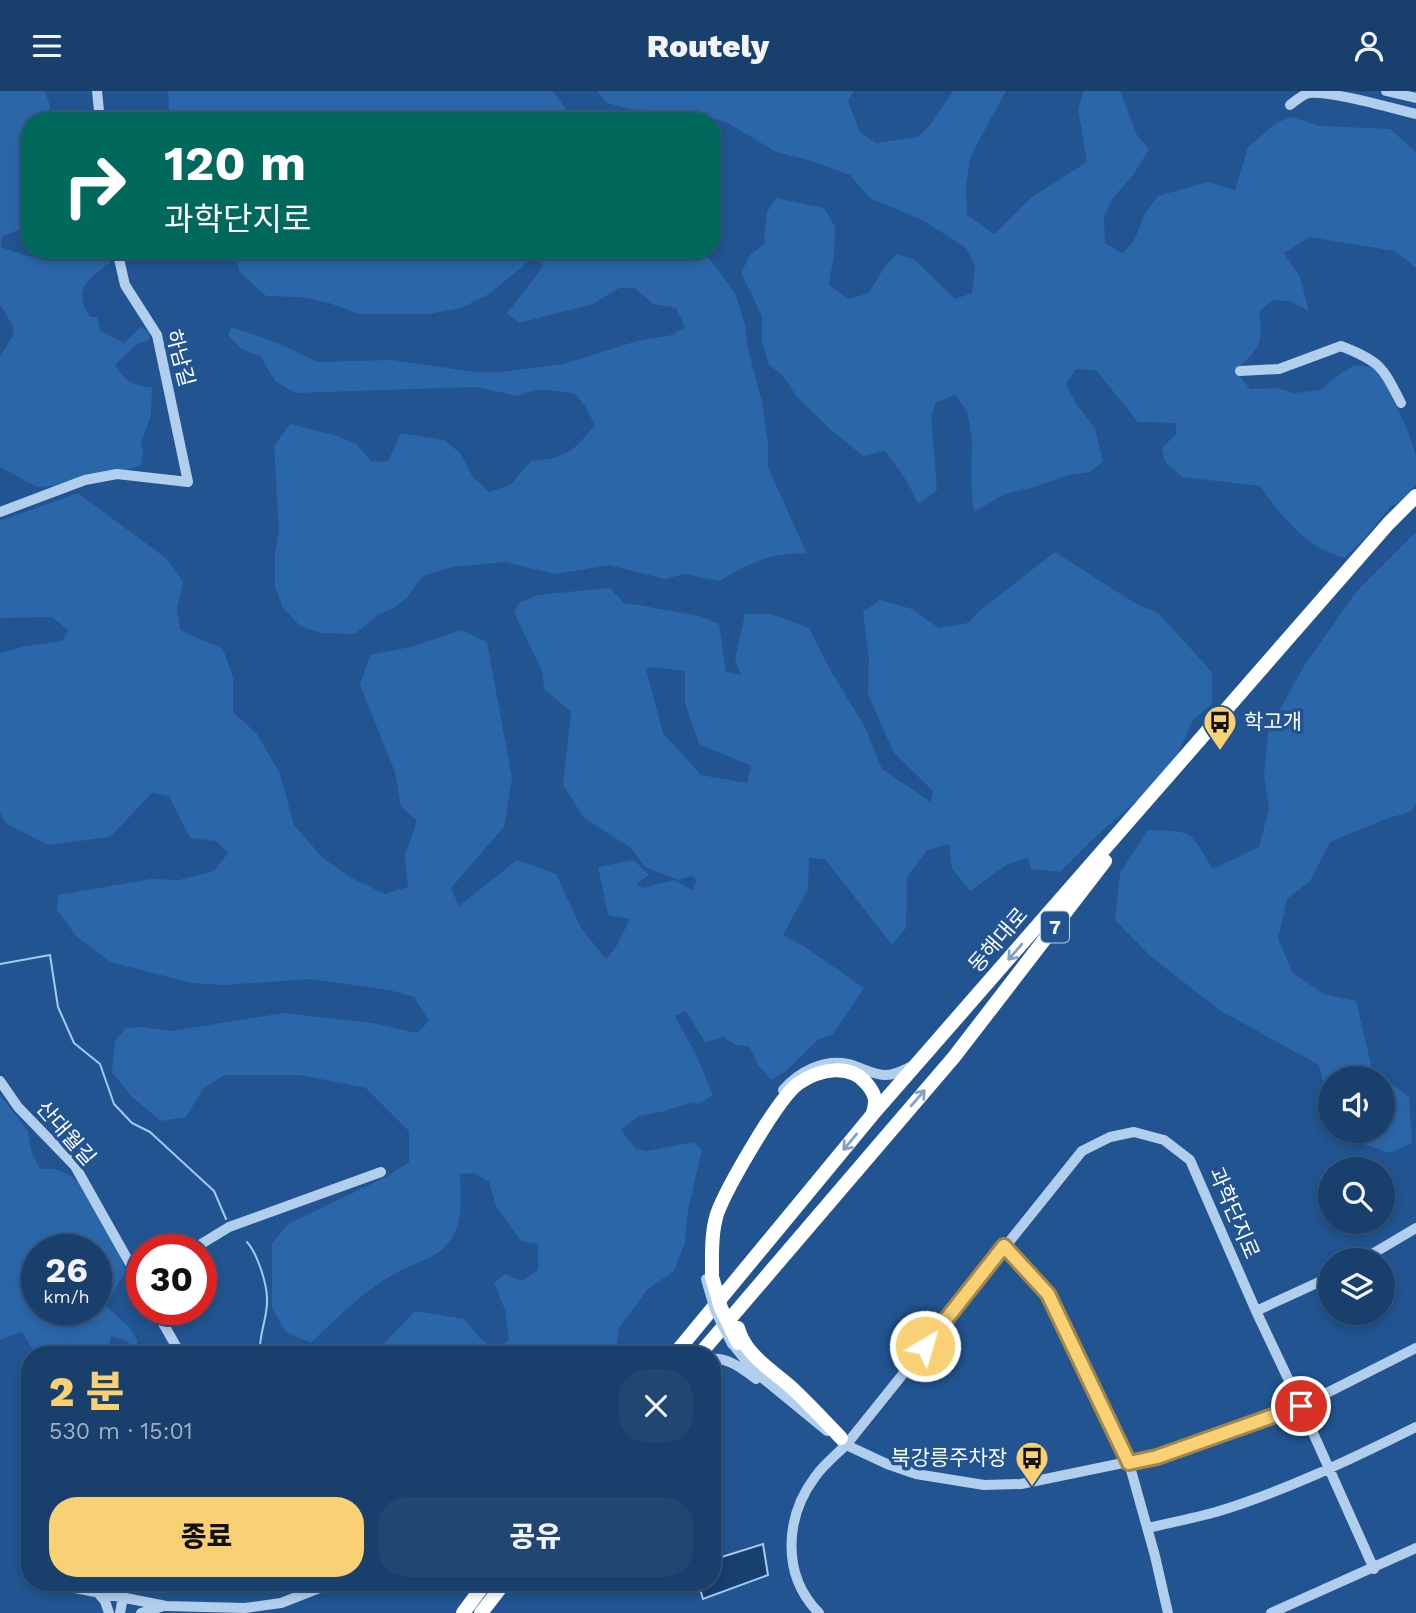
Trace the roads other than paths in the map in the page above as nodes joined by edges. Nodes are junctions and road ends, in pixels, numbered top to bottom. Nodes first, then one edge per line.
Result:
1 (97, 91) edge
2 (1386, 91) edge
3 (1416, 98) edge
4 (1290, 105) dead end
5 (99, 112) edge
6 (1416, 114) edge
7 (119, 259) edge
8 (1240, 371) dead end
9 (1401, 403) dead end
10 (1416, 496) edge
11 (1416, 504) edge
12 (0, 512) edge
13 (918, 1063) junction
14 (0, 1081) edge
15 (873, 1114) junction
16 (381, 1172) dead end
17 (1416, 1229) edge
18 (217, 1234) edge
19 (797, 1242) junction
20 (1004, 1246) junction
21 (1383, 1248) edge
22 (126, 1257) edge
23 (709, 1278) junction
24 (1318, 1283) edge
25 (1256, 1311) junction
26 (164, 1325) edge
27 (176, 1346) edge
28 (681, 1346) edge
29 (707, 1346) edge
30 (1416, 1348) edge
31 (721, 1359) edge
32 (1301, 1406) junction
33 (1416, 1427) edge
34 (842, 1441) junction
35 (1129, 1463) junction
36 (1327, 1468) junction
37 (1147, 1528) junction
38 (1416, 1548) edge
39 (1374, 1569) junction
40 (92, 1591) edge
41 (312, 1591) edge
42 (479, 1591) edge
43 (498, 1591) edge
44 (97, 1592) junction
45 (123, 1597) junction
46 (166, 1606) junction
47 (109, 1613) edge
48 (120, 1613) edge
49 (141, 1613) edge
50 (463, 1613) edge
51 (481, 1613) edge
52 (818, 1613) edge
53 (1168, 1613) edge
54 (1271, 1613) edge

1 - 5 street
2 - 3 street
4 - 6 street
7 - 12 street, 하남길
8 - 9 street
10 -> 13 highway, 동해대로
19 -> 11 highway, 동해대로 / 7
13 - 15 highway, 동해대로
13 - 23 street
14 - 22 street, 산대월길
15 - 23 highway
15 -> 28 highway, 동해대로
16 - 18 street
17 - 21 street
19 - 29 highway, 동해대로 / 7
19 - 34 highway
20 - 25 street, 과학단지로
20 - 34 street, 과학단지로
20 - 35 street
23 - 34 highway, bridge
24 - 25 street
25 - 32 street, 과학단지로
26 - 27 street
30 - 32 street
31 - 34 street
32 - 35 street
32 - 36 street, 과학단지로
33 - 36 street
34 - 35 street
34 - 52 street, 과학단지로
35 - 37 street
36 - 37 street
36 - 39 street, 과학단지로
37 - 53 street
38 - 39 street
39 - 54 street
40 - 44 street
41 - 46 street
42 - 50 highway
43 - 51 highway
44 - 45 street
44 - 47 street
45 - 46 street
45 - 48 street
46 - 49 street

